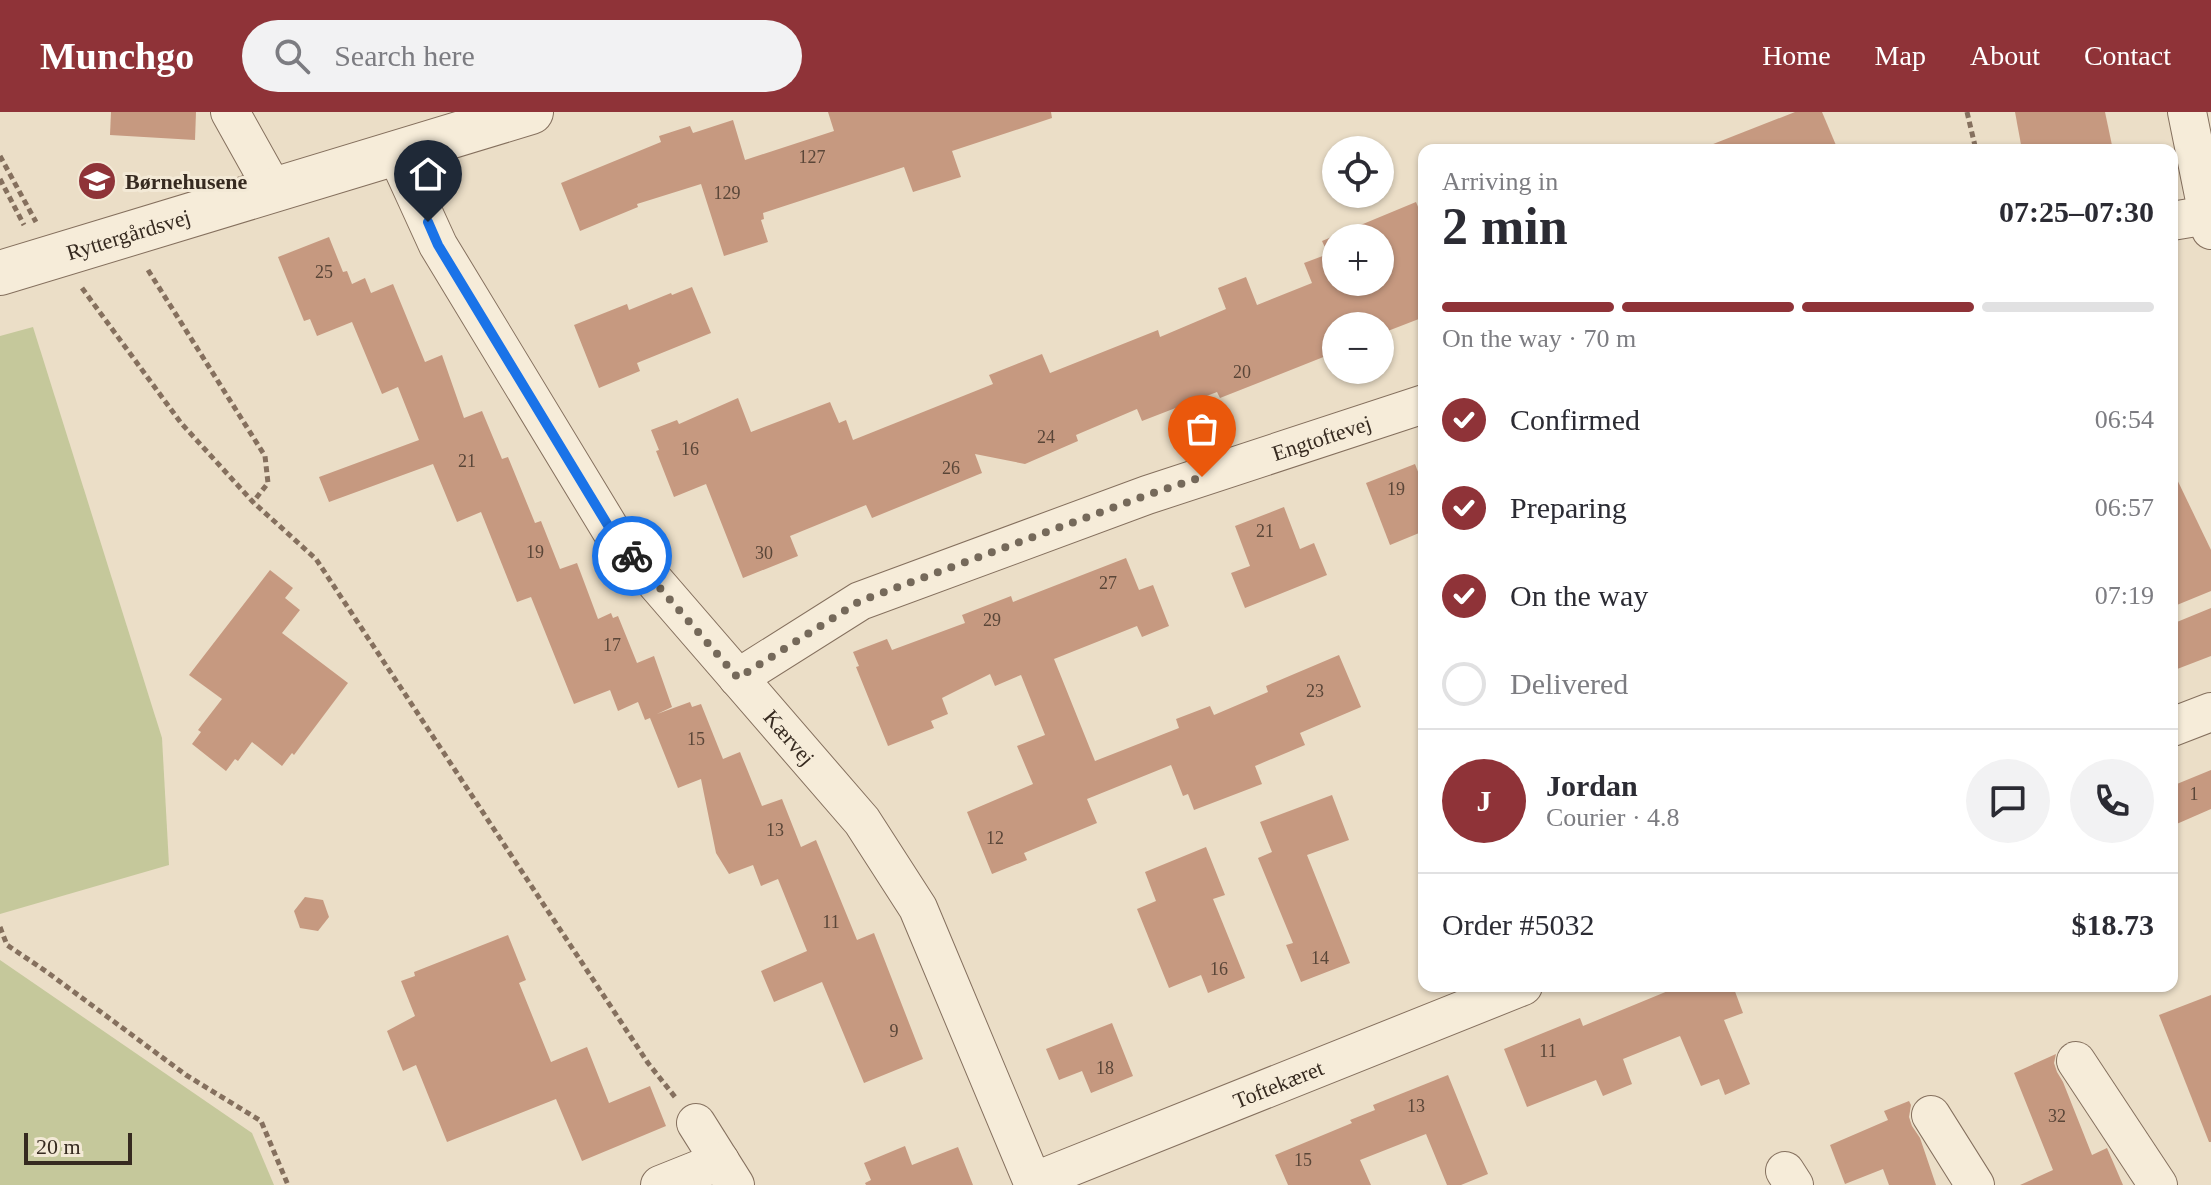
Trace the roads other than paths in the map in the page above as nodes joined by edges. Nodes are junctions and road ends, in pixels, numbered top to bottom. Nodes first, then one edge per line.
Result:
1 (230, 112) edge
2 (531, 112) edge
3 (2187, 112) edge
4 (396, 153) junction
5 (273, 189) junction
6 (2197, 222) edge
7 (0, 273) edge
8 (1418, 406) edge
9 (738, 678) junction
10 (2211, 712) edge
11 (2178, 725) edge
12 (1508, 992) edge
13 (2076, 1061) dead end
14 (1931, 1115) dead end
15 (696, 1123) road end
16 (727, 1173) edge
17 (1033, 1183) edge
18 (660, 1185) edge
19 (1975, 1185) edge
20 (2158, 1185) edge

1 - 5 street
2 - 4 street, Ryttergårdsvej
3 - 6 street
4 - 5 street, Ryttergårdsvej
4 - 9 street, Kærvej
5 - 7 street, Ryttergårdsvej
8 - 9 street, Engtoftevej
9 - 17 street, Kærvej
10 - 11 street
12 - 17 street, Toftekæret
13 - 20 street
14 - 19 street
15 - 16 street
16 - 18 street

